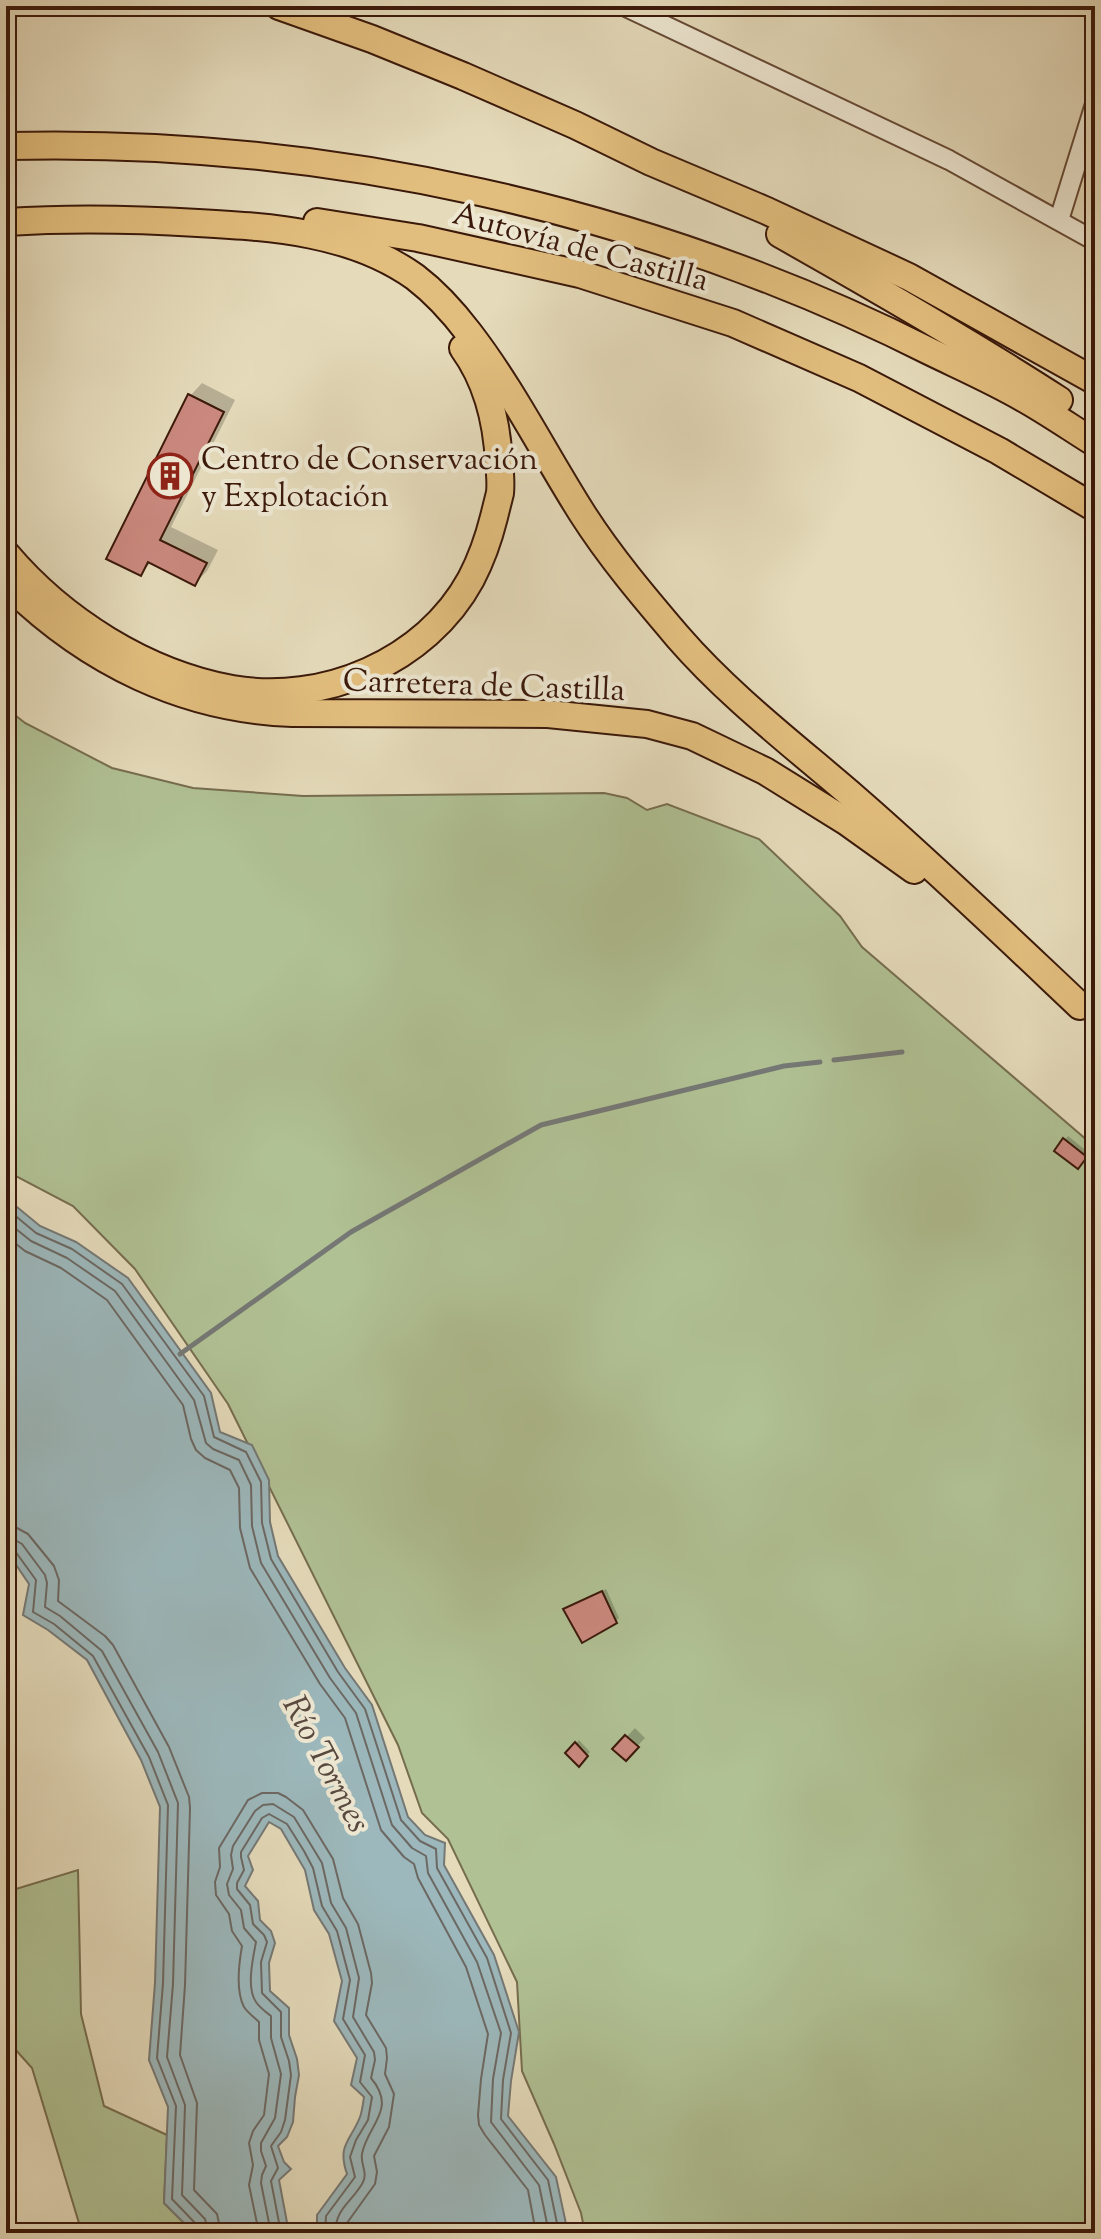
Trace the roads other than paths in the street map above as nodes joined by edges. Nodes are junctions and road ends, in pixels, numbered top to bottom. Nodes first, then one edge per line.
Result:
1 (279, 6) edge
2 (624, 6) edge
3 (1095, 104) edge
4 (6, 146) edge
5 (651, 162) junction
6 (10, 215) edge
7 (1059, 220) junction
8 (1095, 241) edge
9 (1095, 381) edge
10 (1095, 423) edge
11 (1095, 443) edge
12 (1095, 508) edge
13 (6, 554) edge
14 (6, 582) edge
15 (1088, 1013) edge

1 - 5 highway
2 - 7 street
3 - 7 street
4 - 11 highway, Autovía de Castilla
5 - 9 highway
5 - 10 highway
6 - 12 highway, Autovía de Castilla
6 - 13 highway
6 - 15 highway
7 - 8 street
14 - 15 highway, Carretera de Castilla

